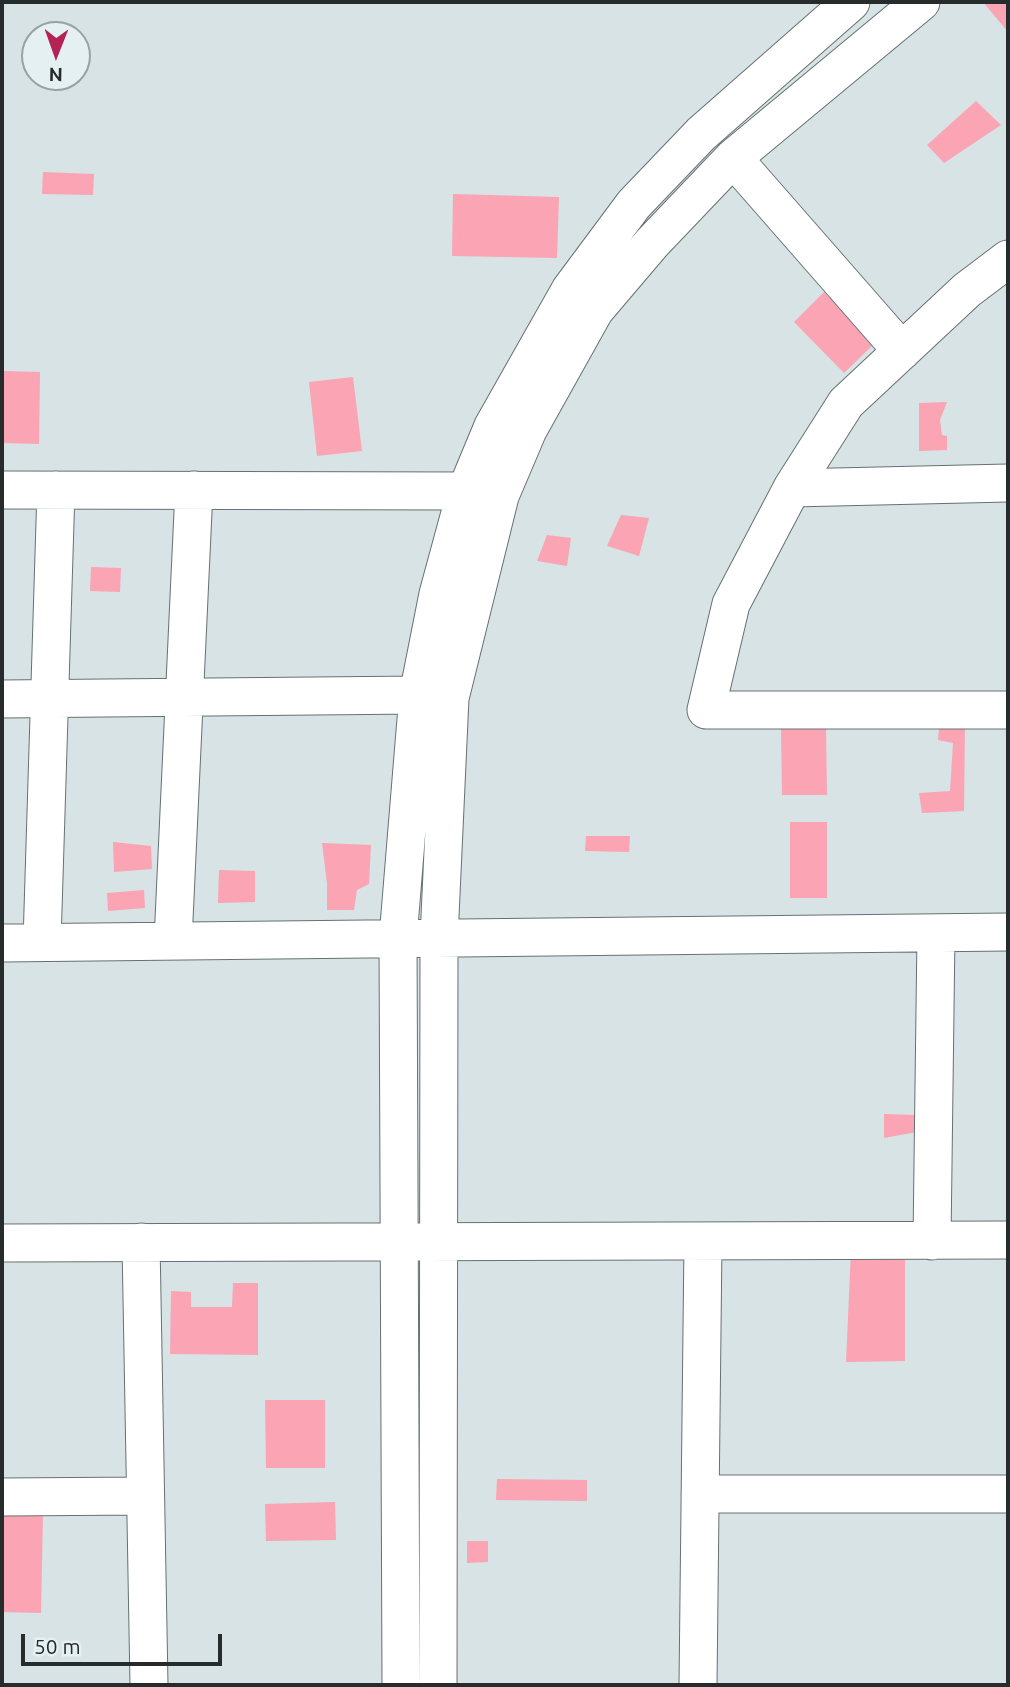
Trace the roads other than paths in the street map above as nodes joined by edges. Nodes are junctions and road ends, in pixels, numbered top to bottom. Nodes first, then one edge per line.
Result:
1 (851, 2) edge
2 (921, 2) edge
3 (733, 158) junction
4 (1008, 259) edge
5 (967, 290) junction
6 (1008, 290) edge
7 (902, 351) junction
8 (1008, 483) edge
9 (792, 488) junction
10 (2, 490) edge
11 (56, 490) junction
12 (194, 491) junction
13 (467, 491) junction
14 (434, 696) junction
15 (184, 698) junction
16 (2, 699) edge
17 (49, 699) junction
18 (1008, 710) edge
19 (1008, 932) edge
20 (936, 933) junction
21 (439, 938) junction
22 (398, 939) junction
23 (173, 941) junction
24 (2, 943) edge
25 (42, 943) junction
26 (1008, 1240) edge
27 (703, 1241) junction
28 (932, 1241) junction
29 (141, 1242) junction
30 (399, 1242) junction
31 (439, 1242) junction
32 (2, 1243) edge
33 (700, 1494) junction
34 (1008, 1494) edge
35 (145, 1496) junction
36 (2, 1497) edge
37 (149, 1685) edge
38 (401, 1685) edge
39 (438, 1685) edge
40 (698, 1685) edge

1 - 13 street
2 - 3 street
3 - 7 street
3 - 14 street
4 - 5 street
5 - 6 street
5 - 7 street
7 - 9 street
8 - 9 street
9 - 18 street
10 - 11 street
11 - 12 street
11 - 17 street
12 - 13 street
12 - 15 street
13 - 14 street
14 - 15 street
14 - 21 street
14 - 22 street
15 - 17 street
15 - 23 street
16 - 17 street
17 - 25 street
19 - 20 street
20 - 21 street
20 - 28 street
21 - 22 street
21 - 31 street
22 - 23 street
22 - 30 street
23 - 25 street
24 - 25 street
26 - 28 street
27 - 28 street
27 - 31 street
27 - 33 street
29 - 30 street
29 - 32 street
29 - 35 street
30 - 31 street
30 - 38 street
31 - 39 street
33 - 34 street
33 - 40 street
35 - 36 street
35 - 37 street

